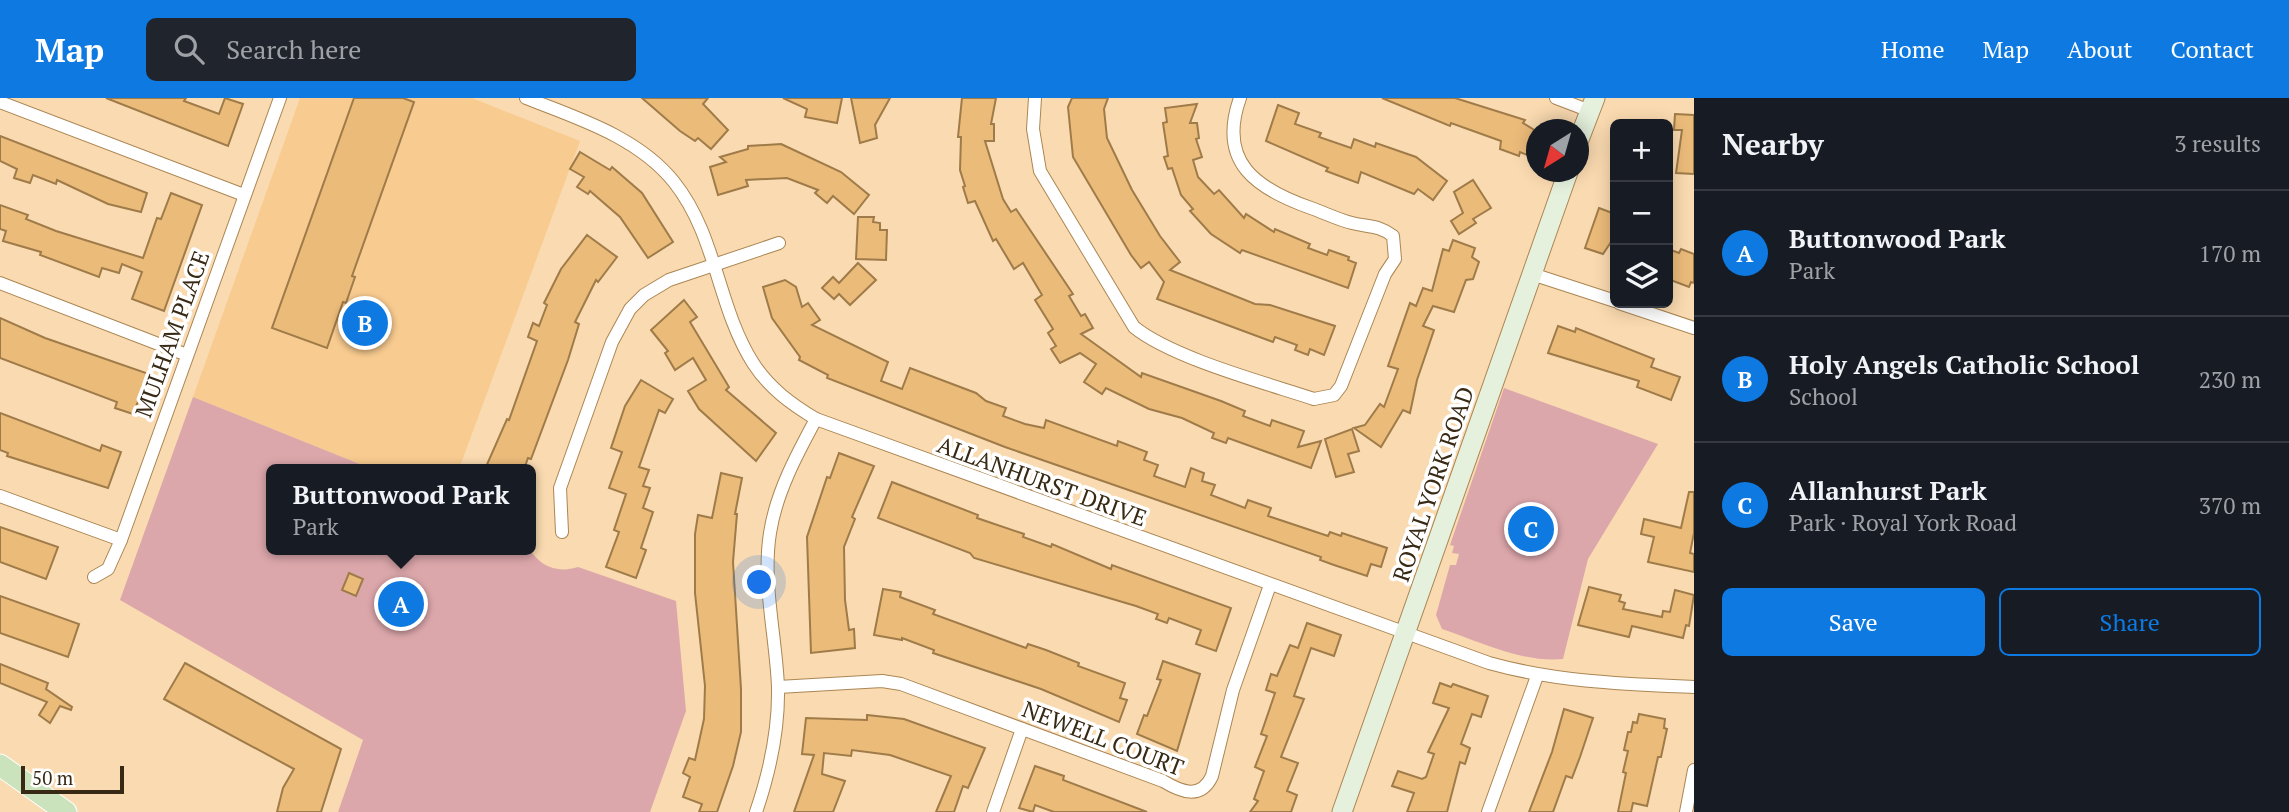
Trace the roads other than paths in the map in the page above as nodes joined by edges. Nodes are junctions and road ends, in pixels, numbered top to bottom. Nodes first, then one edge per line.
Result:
1 (280, 98) edge
2 (526, 98) edge
3 (1035, 98) edge
4 (1240, 98) edge
5 (1556, 98) edge
6 (0, 102) edge
7 (1592, 105) edge
8 (1564, 182) edge
9 (244, 195) junction
10 (779, 243) dead end
11 (716, 263) junction
12 (1532, 274) junction
13 (0, 283) edge
14 (1610, 300) edge
15 (1635, 308) edge
16 (1694, 328) edge
17 (187, 355) junction
18 (816, 419) junction
19 (0, 496) edge
20 (562, 532) dead end
21 (121, 540) junction
22 (94, 577) dead end
23 (1270, 585) junction
24 (1406, 634) junction
25 (1538, 676) junction
26 (778, 687) junction
27 (1694, 687) edge
28 (1022, 729) junction
29 (0, 765) edge
30 (1694, 770) edge
31 (66, 812) edge
32 (756, 812) edge
33 (993, 812) edge
34 (1342, 812) edge
35 (1488, 812) edge
36 (1686, 812) edge

1 - 9 street, MULHAM PLACE
2 - 11 street, ALLANHURST DRIVE
3 - 4 street
5 - 7 street
6 - 9 street
8 - 12 main road, ROYAL YORK ROAD
9 - 17 street, MULHAM PLACE
10 - 11 street
11 - 18 street, ALLANHURST DRIVE
11 - 20 street
12 - 14 street
12 - 24 main road, ROYAL YORK ROAD
13 - 17 street
15 - 16 street
17 - 21 street, MULHAM PLACE
18 - 23 street, ALLANHURST DRIVE
18 - 26 street
19 - 21 street
21 - 22 street, MULHAM PLACE
23 - 24 street, ALLANHURST DRIVE
23 - 28 street, NEWELL COURT
24 - 25 street, ALLANHURST DRIVE
24 - 34 main road, ROYAL YORK ROAD
25 - 27 street, ALLANHURST DRIVE
25 - 35 street
26 - 28 street, NEWELL COURT
26 - 32 street
28 - 33 street
29 - 31 main road
30 - 36 street

